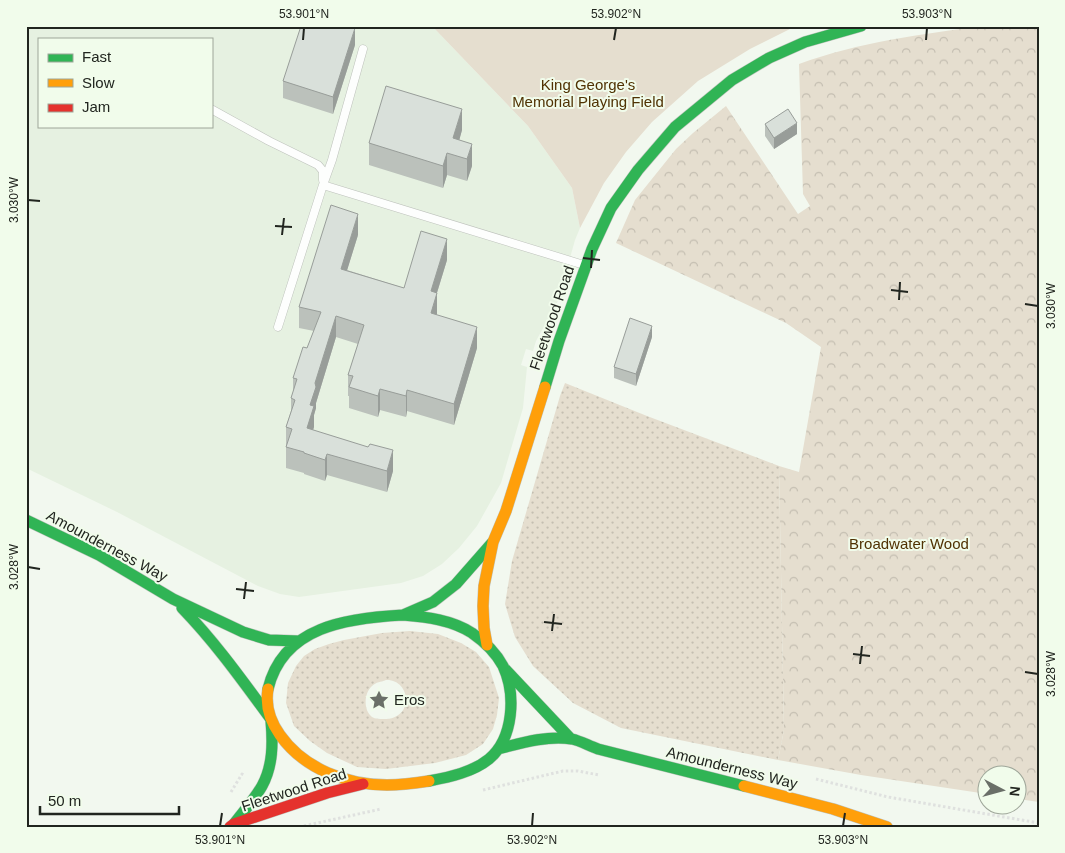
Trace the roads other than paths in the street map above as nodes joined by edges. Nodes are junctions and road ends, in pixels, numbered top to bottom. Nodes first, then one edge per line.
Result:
1 (861, 26) edge
2 (363, 49) dead end
3 (212, 110) edge
4 (323, 185) junction
5 (586, 266) junction
6 (278, 326) dead end
7 (26, 520) edge
8 (493, 542) junction
9 (173, 599) junction
10 (403, 615) junction
11 (298, 641) junction
12 (487, 645) junction
13 (506, 670) junction
14 (271, 719) junction
15 (570, 739) junction
16 (498, 749) junction
17 (363, 784) junction
18 (232, 826) edge
19 (887, 827) edge

1 - 5 main road, Fleetwood Road
2 - 4 lane
3 - 4 lane
4 - 5 lane
4 - 6 lane
5 - 8 main road, Fleetwood Road
7 - 9 main road, Amounderness Way
8 - 10 main road, Fleetwood Road
8 - 12 main road, Fleetwood Road
9 - 11 main road, Amounderness Way
9 - 14 main road, Amounderness Way
10 - 11 main road
10 - 12 main road
11 - 14 main road, Fleetwood Road
12 - 13 main road, Amounderness Way
13 - 15 main road, Amounderness Way
13 - 16 main road
14 - 17 main road, Amounderness Way
14 - 18 main road, Fleetwood Road
15 - 16 main road, Amounderness Way
15 - 19 main road, Amounderness Way
16 - 17 main road
17 - 18 main road, Fleetwood Road

